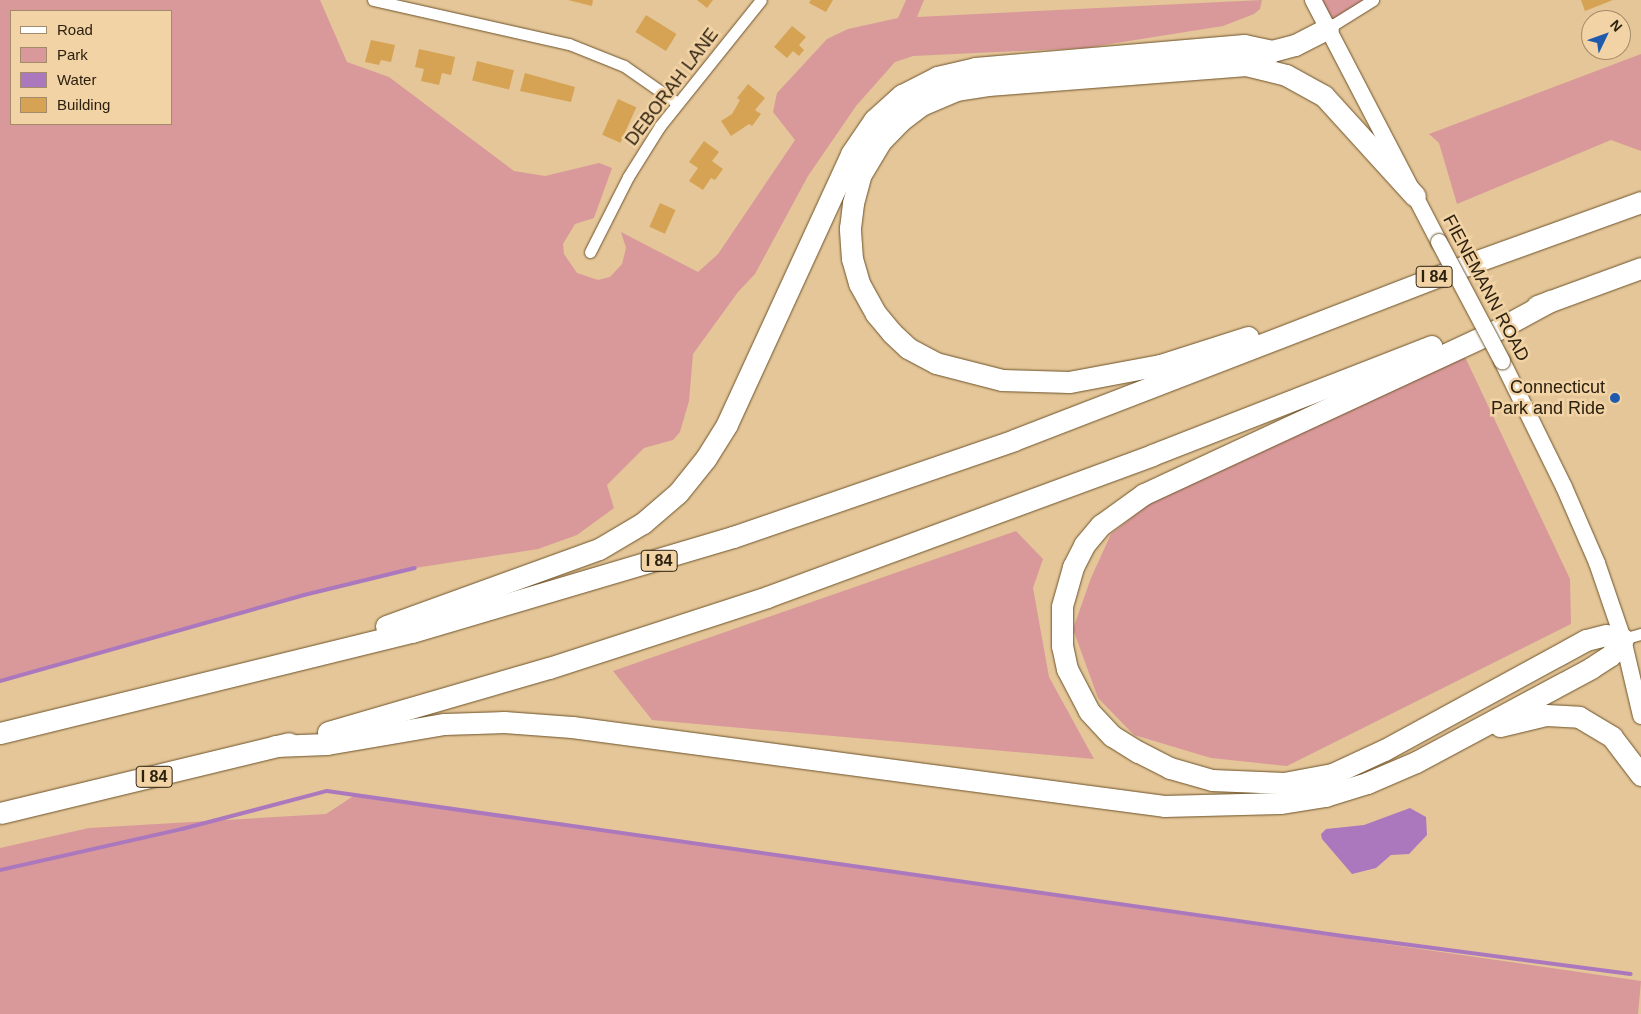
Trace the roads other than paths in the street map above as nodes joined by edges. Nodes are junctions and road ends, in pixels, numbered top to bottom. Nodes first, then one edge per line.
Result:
1 (374, 0) edge
2 (761, 0) edge
3 (1313, 0) edge
4 (1374, 0) edge
5 (1328, 28) junction
6 (1272, 51) junction
7 (1246, 65) junction
8 (677, 103) junction
9 (1415, 196) junction
10 (1641, 202) edge
11 (590, 252) dead end
12 (1641, 268) edge
13 (1550, 301) junction
14 (1300, 330) junction
15 (1632, 636) edge
16 (311, 658) junction
17 (1641, 716) edge
18 (1480, 728) junction
19 (0, 733) edge
20 (275, 746) junction
21 (1641, 775) edge
22 (0, 813) edge

1 - 8 street
2 - 8 street, DEBORAH LANE
3 - 5 main road, FIENEMANN ROAD
4 - 5 street
5 - 6 highway
5 - 9 main road, FIENEMANN ROAD
6 - 7 highway
6 - 16 highway
7 - 9 highway
7 - 14 highway
8 - 11 street, DEBORAH LANE
9 - 15 main road, FIENEMANN ROAD, bridge
10 - 14 highway, I 84
12 - 13 highway, I 84
13 - 15 highway
13 - 20 highway, I 84
14 - 16 highway, I 84
15 - 17 main road, FIENEMANN ROAD
15 - 18 highway
16 - 19 highway, I 84
18 - 20 highway
18 - 21 highway
20 - 22 highway, I 84

